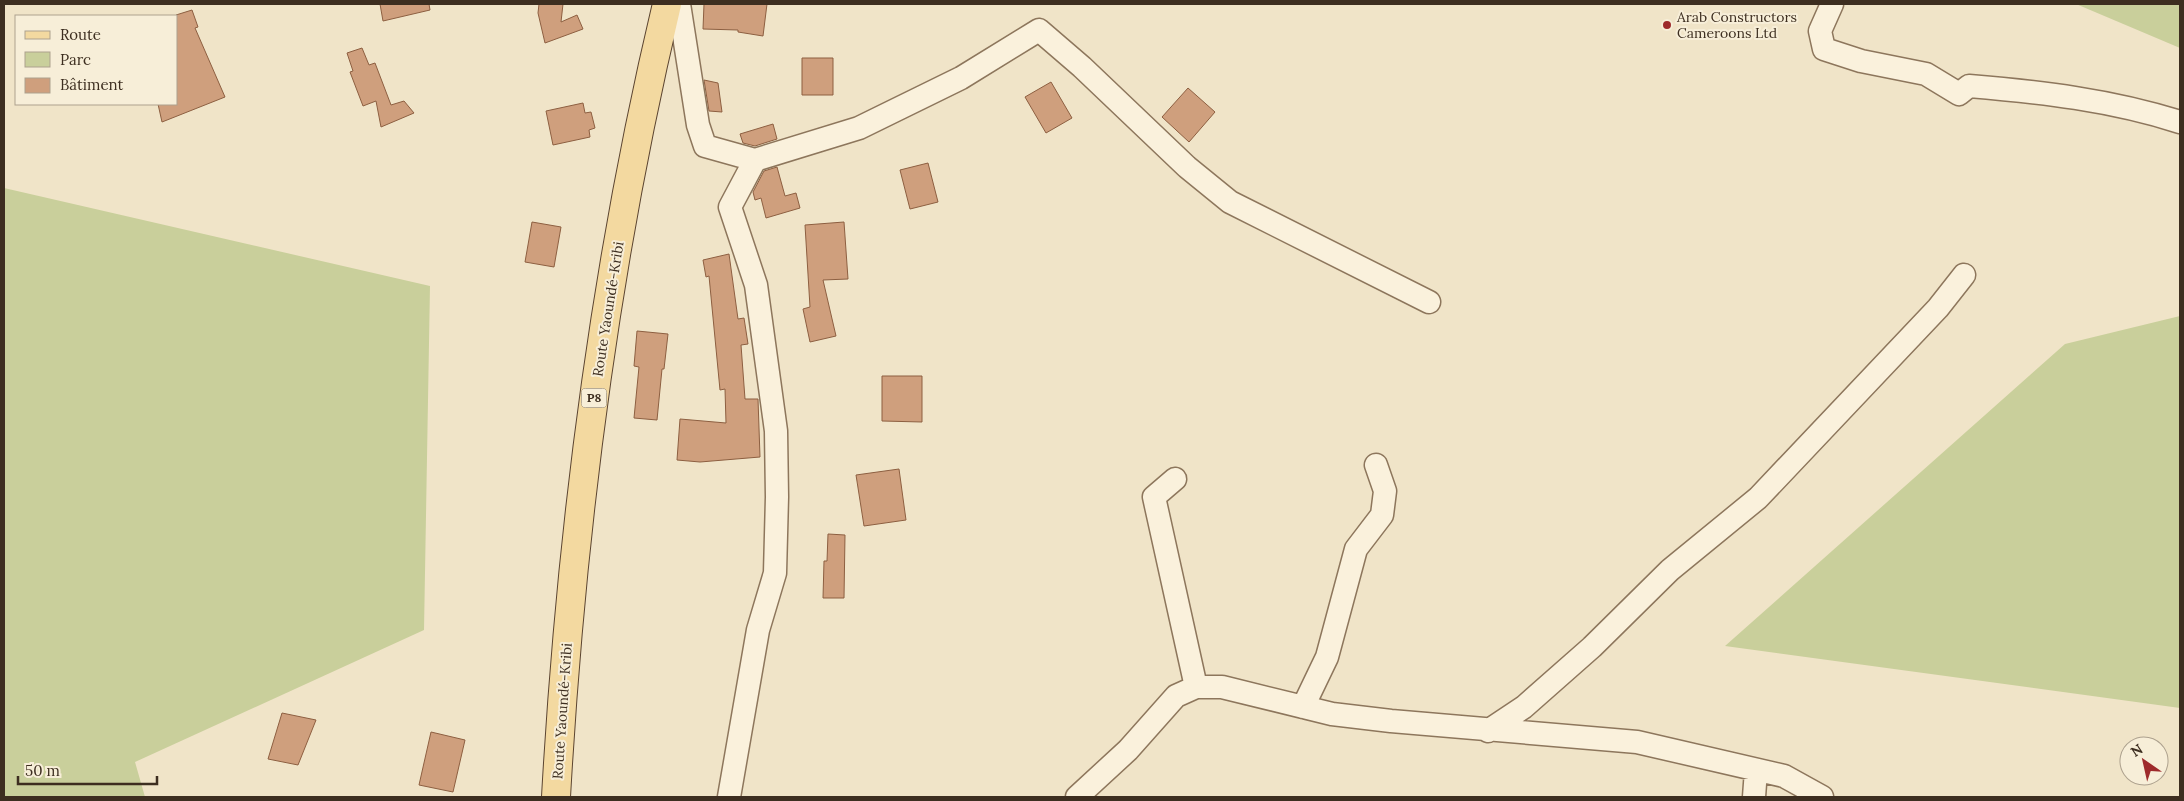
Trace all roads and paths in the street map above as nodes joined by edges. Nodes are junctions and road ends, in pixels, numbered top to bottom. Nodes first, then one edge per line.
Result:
1 (667, 4) edge
2 (679, 4) edge
3 (1832, 4) edge
4 (2180, 122) edge
5 (755, 160) junction
6 (1964, 275) dead end
7 (1429, 302) dead end
8 (1376, 466) dead end
9 (1175, 479) dead end
10 (1196, 687) junction
11 (1303, 706) junction
12 (1488, 731) junction
13 (1756, 770) junction
14 (556, 797) edge
15 (729, 797) edge
16 (1077, 797) edge
17 (1754, 797) edge
18 (1822, 797) edge

1 - 14 main road, Route Yaoundé-Kribi / P8
2 - 5 street
3 - 4 street
5 - 7 street
5 - 15 street
6 - 12 street
8 - 11 street
9 - 10 street
10 - 11 street
10 - 16 street
11 - 12 street
12 - 13 street
13 - 17 street
13 - 18 street

